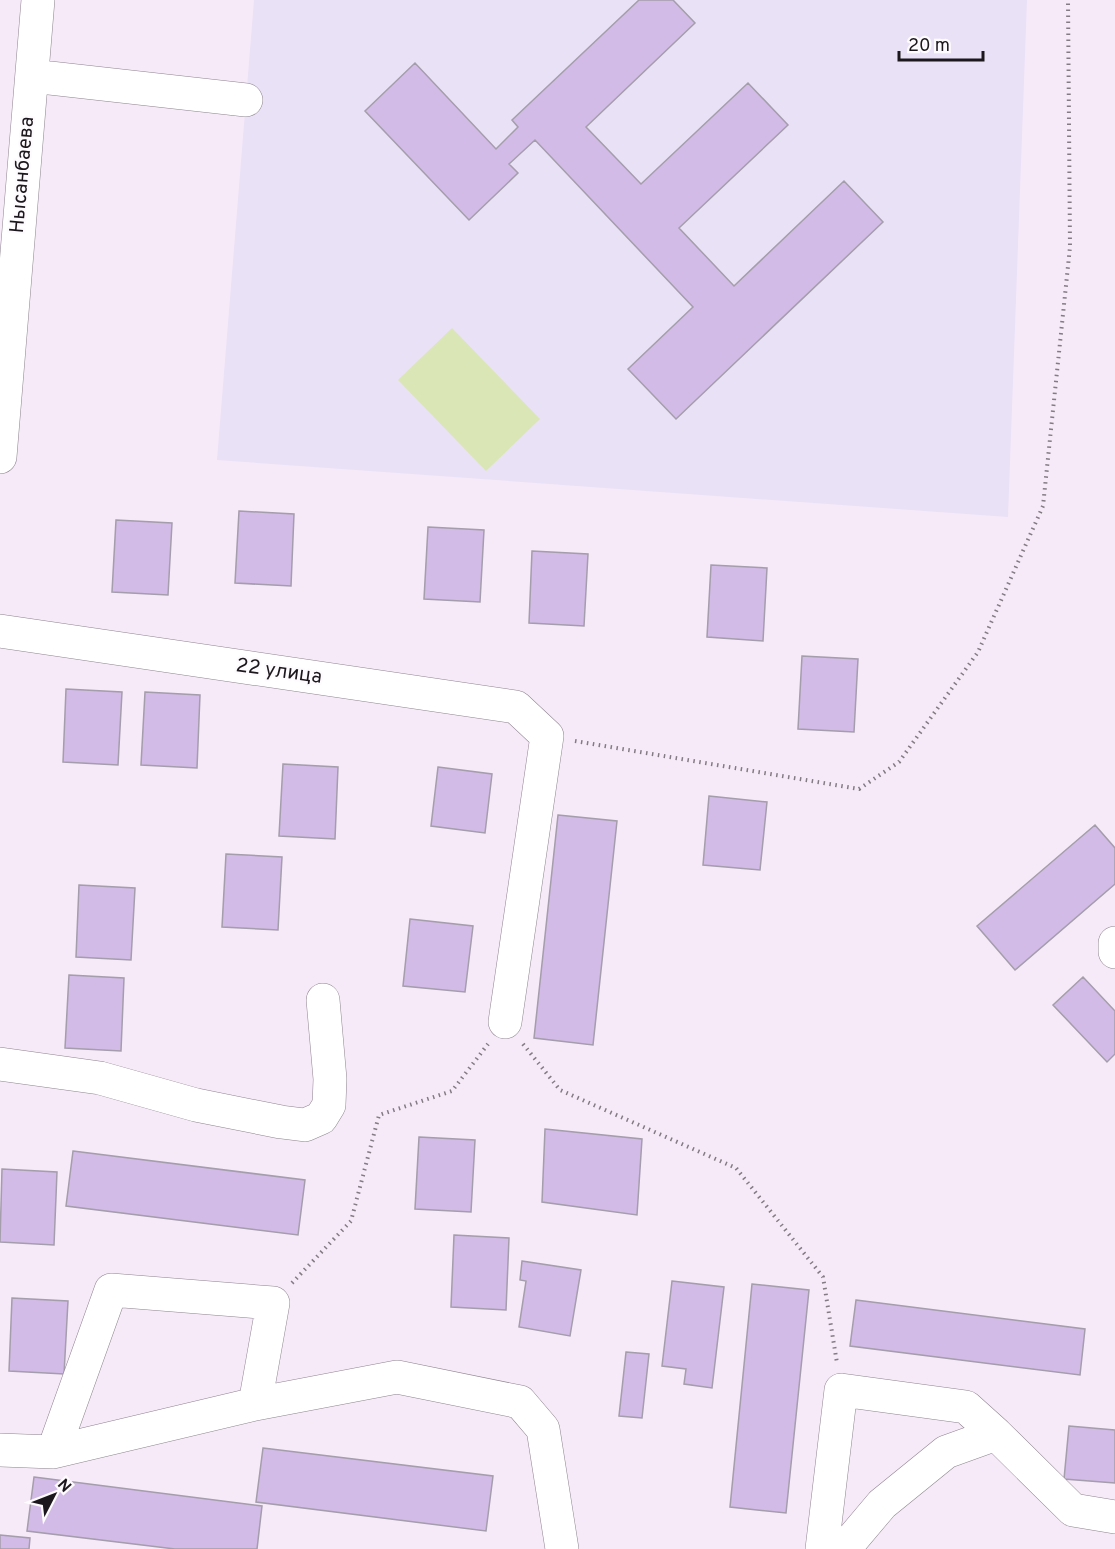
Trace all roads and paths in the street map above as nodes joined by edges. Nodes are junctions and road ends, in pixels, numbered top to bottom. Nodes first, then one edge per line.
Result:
1 (38, 0) edge
2 (1068, 0) edge
3 (32, 76) junction
4 (246, 100) dead end
5 (0, 457) edge
6 (0, 631) edge
7 (547, 736) junction
8 (1115, 943) edge
9 (1115, 952) edge
10 (323, 1000) dead end
11 (505, 1022) junction
12 (0, 1064) edge
13 (273, 1303) junction
14 (841, 1390) junction
15 (255, 1404) junction
16 (996, 1434) junction
17 (0, 1450) edge
18 (53, 1452) junction
19 (1115, 1517) edge
20 (562, 1549) edge
21 (822, 1549) edge
22 (844, 1549) edge

1 - 3 street, Нысанбаева
2 - 7 path
3 - 4 street
3 - 5 street, Нысанбаева
6 - 7 street, 22 улица
7 - 11 street
8 - 9 street
10 - 12 street
11 - 13 path
11 - 14 path
13 - 15 street
13 - 18 street
14 - 16 street
14 - 21 street
15 - 18 street
15 - 20 street
16 - 19 street
16 - 22 street
17 - 18 street

